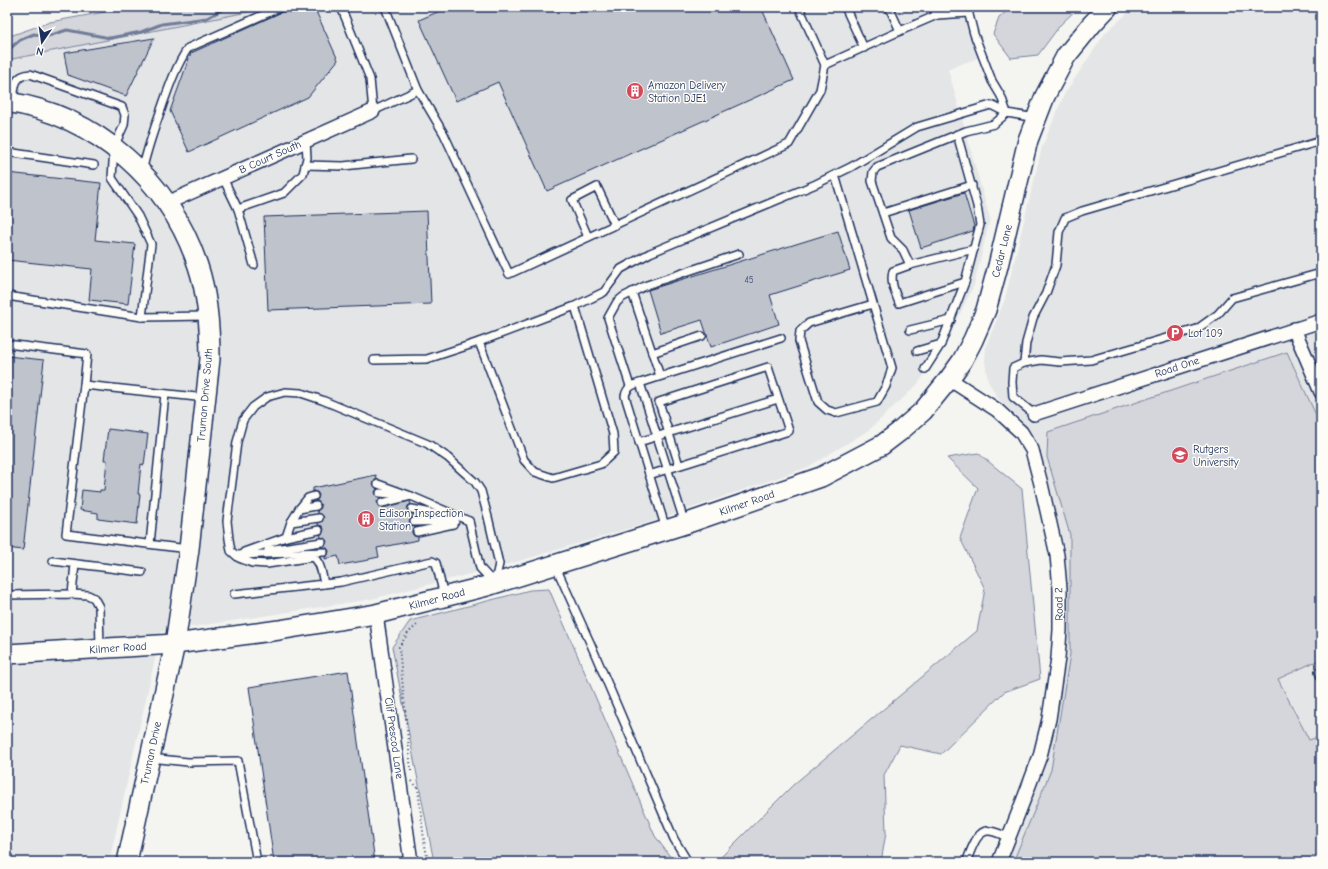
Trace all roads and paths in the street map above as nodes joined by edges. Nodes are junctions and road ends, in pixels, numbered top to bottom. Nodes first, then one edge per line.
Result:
1 (281, 7) edge
2 (341, 7) edge
3 (385, 7) edge
4 (799, 7) edge
5 (845, 7) edge
6 (889, 7) edge
7 (933, 7) edge
8 (1108, 7) edge
9 (968, 10) edge
10 (936, 15) junction
11 (900, 31) junction
12 (864, 48) junction
13 (825, 65) junction
14 (418, 90) junction
15 (10, 102) edge
16 (373, 112) junction
17 (1007, 113) junction
18 (1036, 118) junction
19 (957, 134) junction
20 (306, 141) junction
21 (1321, 141) edge
22 (114, 147) junction
23 (7, 152) edge
24 (411, 160) dead end
25 (94, 164) dead end
26 (305, 165) junction
27 (142, 173) junction
28 (835, 175) junction
29 (223, 178) junction
30 (972, 185) junction
31 (167, 203) junction
32 (238, 209) junction
33 (883, 213) junction
34 (615, 225) junction
35 (588, 237) junction
36 (974, 249) junction
37 (739, 254) dead end
38 (254, 265) dead end
39 (910, 265) junction
40 (1321, 273) edge
41 (965, 282) junction
42 (632, 292) junction
43 (7, 296) edge
44 (873, 304) junction
45 (575, 306) junction
46 (208, 316) junction
47 (142, 317) junction
48 (951, 320) junction
49 (1321, 321) edge
50 (1294, 329) junction
51 (910, 330) dead end
52 (702, 336) dead end
53 (781, 338) dead end
54 (479, 342) junction
55 (7, 344) edge
56 (941, 344) junction
57 (917, 351) dead end
58 (652, 352) junction
59 (374, 360) dead end
60 (1024, 362) junction
61 (925, 369) dead end
62 (660, 376) junction
63 (949, 379) junction
64 (640, 383) junction
65 (84, 385) junction
66 (630, 386) junction
67 (1321, 392) edge
68 (165, 394) junction
69 (206, 398) junction
70 (778, 399) junction
71 (1034, 414) joint
72 (669, 432) junction
73 (657, 436) junction
74 (639, 442) junction
75 (850, 463) joint
76 (679, 465) junction
77 (667, 469) junction
78 (649, 475) junction
79 (378, 484) dead end
80 (380, 493) dead end
81 (314, 496) dead end
82 (411, 496) junction
83 (382, 503) dead end
84 (316, 506) dead end
85 (299, 509) junction
86 (412, 509) dead end
87 (319, 518) dead end
88 (469, 521) junction
89 (291, 522) junction
90 (414, 522) dead end
91 (685, 524) junction
92 (319, 530) dead end
93 (666, 530) junction
94 (417, 532) dead end
95 (286, 538) junction
96 (322, 542) dead end
97 (150, 544) junction
98 (189, 549) junction
99 (324, 552) dead end
100 (236, 555) junction
101 (53, 562) dead end
102 (75, 564) junction
103 (555, 565) junction
104 (142, 572) dead end
105 (324, 584) junction
106 (494, 584) junction
107 (72, 594) junction
108 (234, 594) dead end
109 (7, 595) edge
110 (444, 597) junction
111 (376, 614) junction
112 (417, 625) dead end
113 (175, 644) junction
114 (100, 649) junction
115 (8, 657) edge
116 (1321, 671) edge
117 (1321, 677) edge
118 (150, 758) junction
119 (1009, 838) junction
120 (127, 862) edge
121 (257, 862) edge
122 (411, 862) edge
123 (428, 862) edge
124 (688, 862) edge
125 (966, 862) edge
126 (998, 862) edge

1 - 27 lane
2 - 16 lane
3 - 14 lane
4 - 13 lane
5 - 12 lane
6 - 11 lane
7 - 10 lane
8 - 18 street, Cedar Lane
9 - 10 lane
9 - 17 lane
10 - 11 lane
11 - 12 lane
12 - 13 lane
13 - 34 lane
14 - 16 lane
14 - 35 lane
15 - 22 street, Truman Drive South
15 - 22 lane
16 - 20 street, B Court South
17 - 18 lane
17 - 19 lane
17 - 28 lane
18 - 63 street, Cedar Lane
19 - 30 lane
19 - 33 lane
20 - 26 lane
20 - 29 street, B Court South
21 - 60 lane
22 - 27 street, Truman Drive South
22 - 47 lane
23 - 25 lane
24 - 26 lane
26 - 32 lane
27 - 31 street, Truman Drive South
28 - 44 lane
28 - 45 lane
29 - 31 street, B Court South
29 - 32 lane
30 - 33 lane
30 - 36 lane
31 - 46 street, Truman Drive South
32 - 38 lane
33 - 39 lane
34 - 35 lane
34 - 35 lane
36 - 39 lane
36 - 41 lane
37 - 42 lane
39 - 41 lane
40 - 60 lane
41 - 48 lane
42 - 58 lane
42 - 66 lane
43 - 47 lane
44 - 44 lane
45 - 54 lane
45 - 54 lane
46 - 47 lane
46 - 69 street, Truman Drive South
48 - 51 lane
48 - 56 lane
49 - 50 street, Road One
50 - 67 street
50 - 71 street, Road One
52 - 58 lane
53 - 62 lane
54 - 59 lane
55 - 65 lane
56 - 57 lane
56 - 61 lane
58 - 62 lane
60 - 71 lane
62 - 64 lane
63 - 75 street, Cedar Lane
63 - 119 street, Road 2
64 - 66 lane
64 - 73 lane
65 - 68 lane
65 - 97 lane
66 - 74 lane
68 - 69 lane
68 - 97 lane
69 - 98 street, Truman Drive South
70 - 72 lane
70 - 72 lane
70 - 76 lane
72 - 73 lane
72 - 76 lane
73 - 74 lane
73 - 77 lane
74 - 78 lane
75 - 91 street, Kilmer Road
76 - 77 lane
77 - 78 lane
77 - 91 lane
78 - 93 lane
79 - 82 lane
80 - 82 lane
81 - 85 lane
82 - 83 lane
82 - 88 lane
84 - 85 lane
85 - 89 lane
86 - 88 lane
87 - 89 lane
88 - 90 lane
88 - 94 lane
88 - 106 lane
89 - 95 lane
91 - 93 street, Kilmer Road
92 - 95 lane
93 - 103 street, Kilmer Road
95 - 100 lane
96 - 100 lane
97 - 98 lane
98 - 113 street, Truman Drive South
99 - 100 lane
100 - 105 lane
100 - 106 lane
101 - 102 lane
102 - 104 lane
102 - 107 lane
103 - 106 street, Kilmer Road
103 - 124 lane
105 - 108 lane
105 - 110 lane
106 - 110 street, Kilmer Road
107 - 109 lane
107 - 114 lane
110 - 111 street, Kilmer Road
111 - 113 street, Kilmer Road
111 - 122 street, Clif Prescod Lane
112 - 123 path
113 - 114 street, Kilmer Road
113 - 118 street, Truman Drive
114 - 115 street, Kilmer Road
116 - 117 lane
118 - 120 street, Truman Drive
118 - 121 lane
119 - 125 lane
119 - 126 street, Road 2

